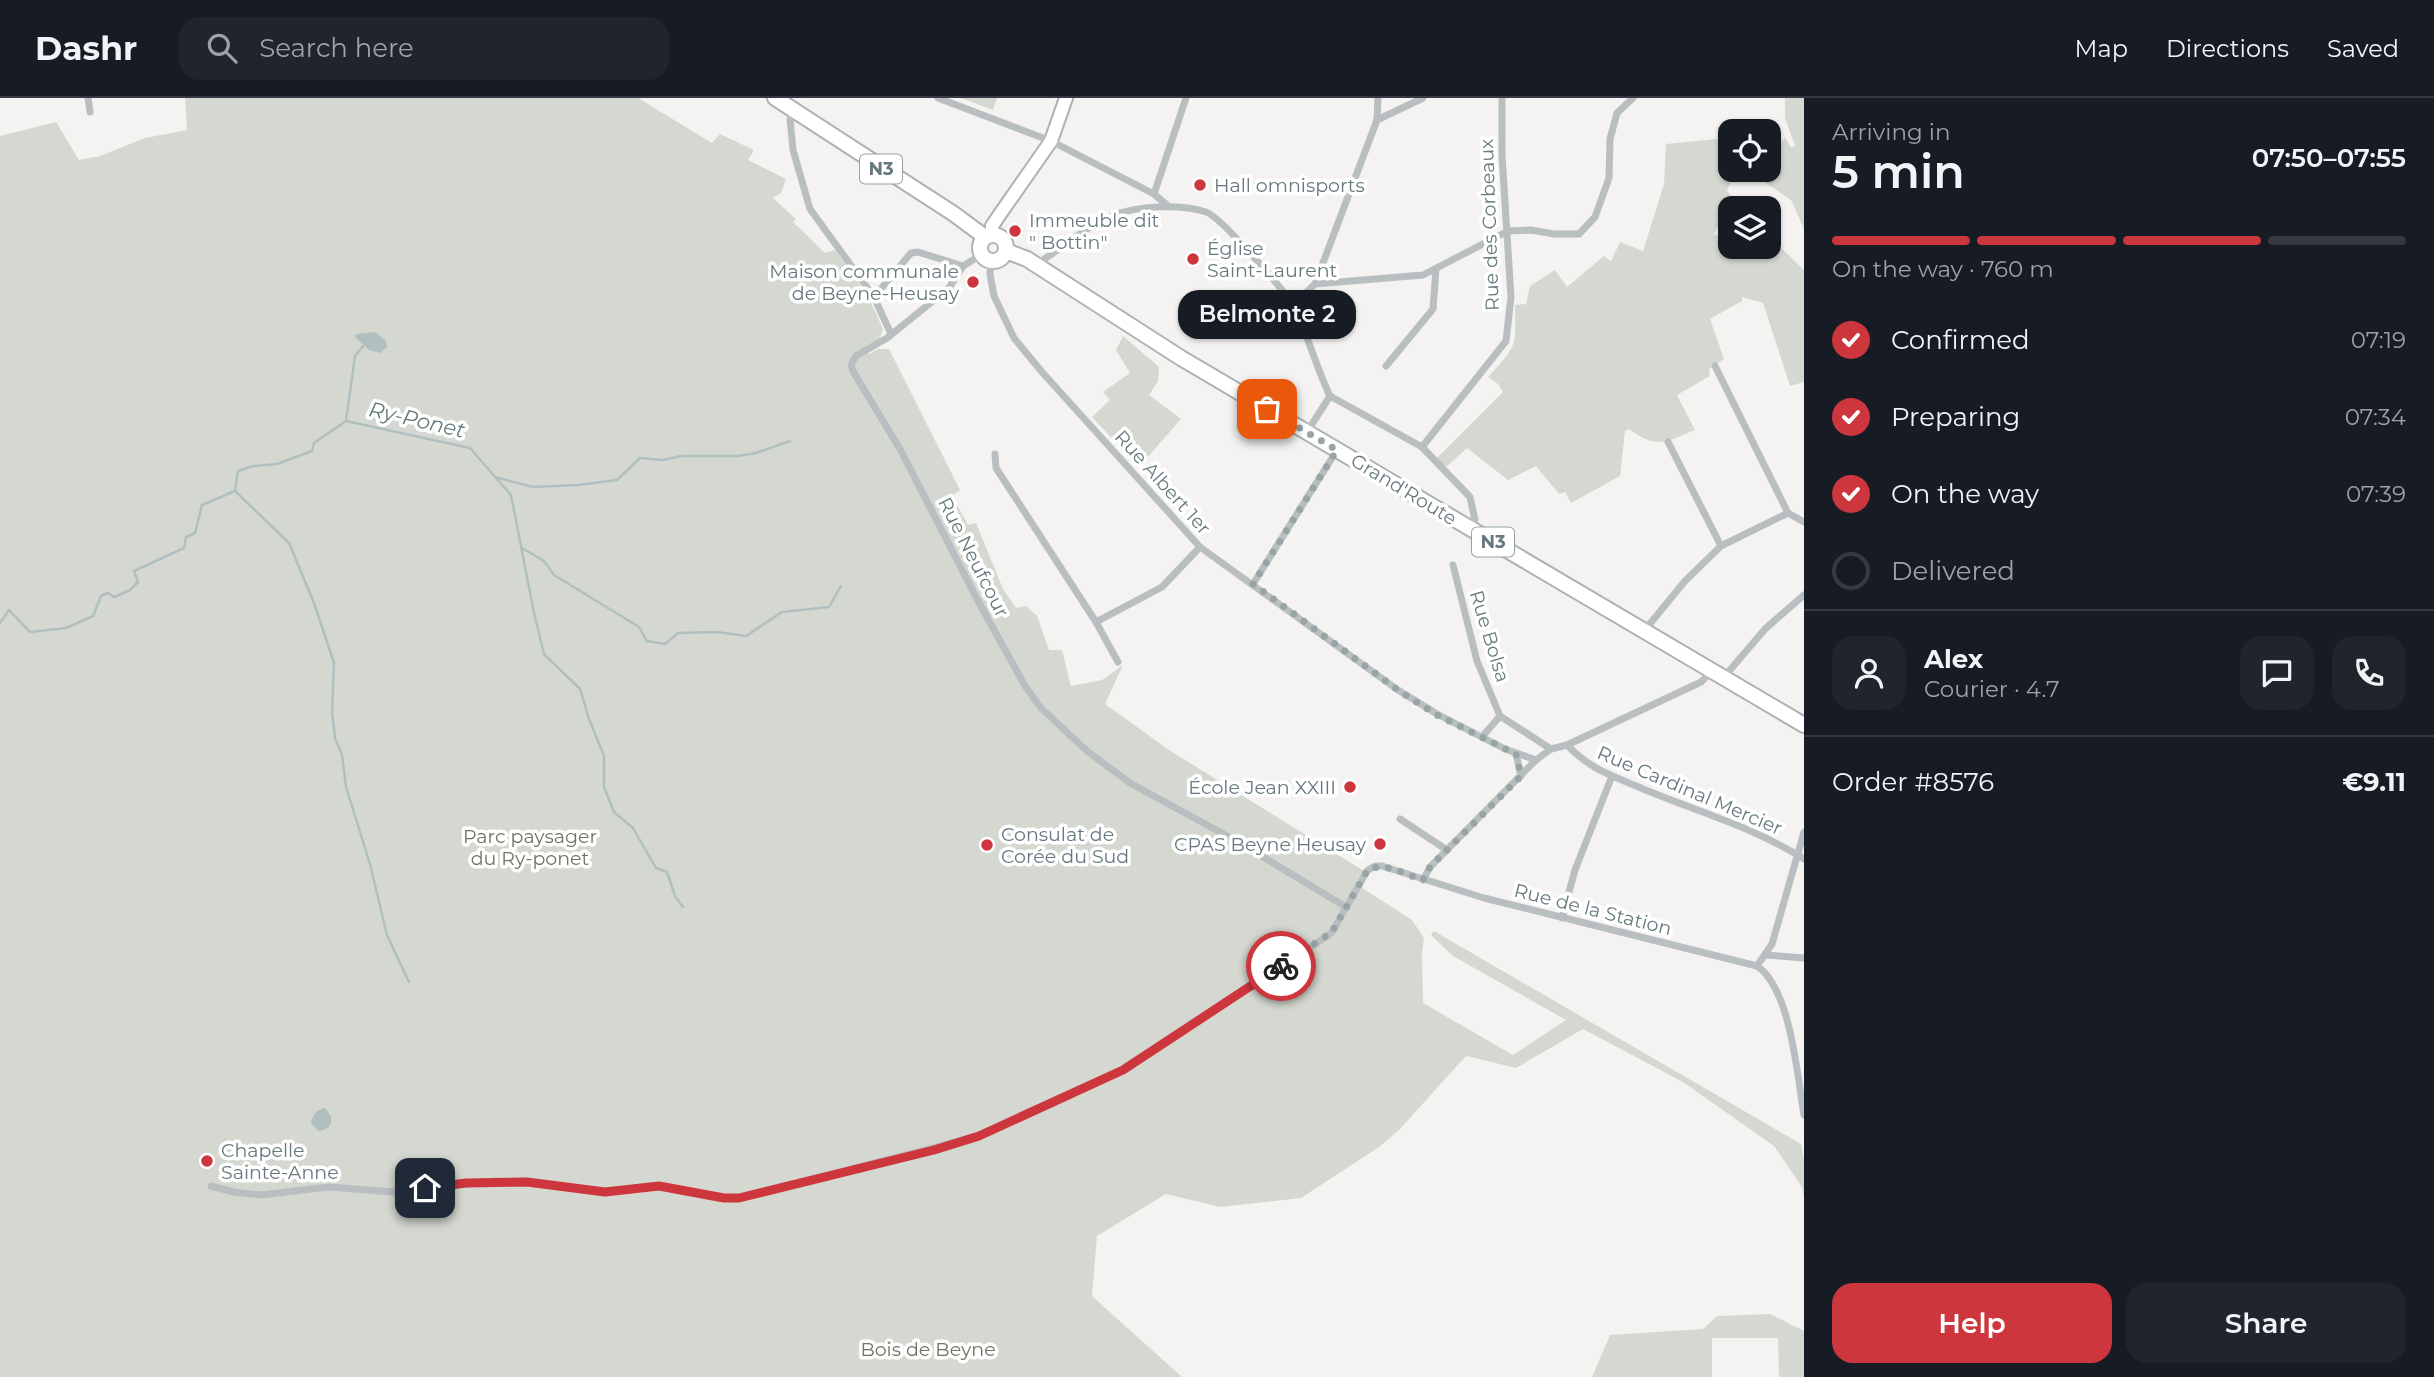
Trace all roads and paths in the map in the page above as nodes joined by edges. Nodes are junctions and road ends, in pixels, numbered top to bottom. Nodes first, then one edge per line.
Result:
1 (88, 98) edge
2 (775, 98) edge
3 (938, 98) edge
4 (1066, 98) edge
5 (1186, 98) edge
6 (1378, 98) edge
7 (1423, 98) edge
8 (1502, 98) edge
9 (1633, 98) edge
10 (795, 111) junction
11 (89, 112) dead end
12 (1377, 120) junction
13 (1051, 141) junction
14 (1154, 194) junction
15 (1167, 205) junction
16 (1508, 231) junction
17 (985, 241) junction
18 (1006, 251) junction
19 (1035, 265) junction
20 (963, 266) junction
21 (1436, 269) junction
22 (1315, 284) junction
23 (874, 297) junction
24 (1293, 305) junction
25 (891, 334) junction
26 (1386, 366) dead end
27 (1715, 366) dead end
28 (1330, 396) junction
29 (1307, 433) junction
30 (1668, 442) dead end
31 (1422, 447) junction
32 (1337, 450) junction
33 (995, 454) dead end
34 (1788, 513) junction
35 (1804, 522) edge
36 (1470, 529) junction
37 (1721, 546) junction
38 (1200, 547) junction
39 (1453, 565) dead end
40 (1253, 584) junction
41 (1804, 595) edge
42 (1096, 622) junction
43 (1644, 631) junction
44 (1118, 662) dead end
45 (1718, 674) junction
46 (1500, 716) junction
47 (1804, 725) edge
48 (1482, 737) junction
49 (1567, 745) junction
50 (1551, 749) junction
51 (1516, 754) junction
52 (1536, 760) junction
53 (1521, 776) junction
54 (1612, 776) junction
55 (1400, 819) dead end
56 (1804, 832) edge
57 (1447, 850) junction
58 (1801, 857) edge
59 (1423, 880) junction
60 (1346, 907) junction
61 (1562, 918) junction
62 (1766, 955) junction
63 (1804, 958) edge
64 (1757, 966) junction
65 (1804, 1115) edge
66 (211, 1186) dead end

1 - 11 street
2 - 10 main road, Grand'Route / N3
3 - 13 street
4 - 13 street
5 - 14 street
6 - 12 street
7 - 12 street
8 - 16 street, Rue des Corbeaux
9 - 16 street
10 - 17 main road, Grand'Route / N3
10 - 23 street
12 - 22 street
13 - 14 street
13 - 17 street
14 - 15 street
15 - 19 street
15 - 24 street
16 - 21 street
16 - 31 street, Rue des Corbeaux
17 - 18 main road, Grand'Route / N3
17 - 18 main road
17 - 20 street
17 - 38 street, Rue Albert 1er
18 - 19 main road, Grand'Route / N3
19 - 29 main road, Grand'Route / N3
20 - 23 street
20 - 25 street, Rue Neufcour
21 - 22 street
21 - 26 street
22 - 24 street
23 - 25 street
24 - 28 street
25 - 60 street, Rue Neufcour
27 - 34 street
28 - 29 street
28 - 31 street
29 - 32 main road, Grand'Route / N3
30 - 37 street
31 - 36 street
32 - 36 main road, Grand'Route / N3
32 - 40 street
33 - 42 street
34 - 35 street
34 - 37 street
36 - 43 main road, Grand'Route / N3
37 - 43 street
38 - 40 street, Rue Albert 1er
38 - 42 street
39 - 46 street, Rue Bolsa
40 - 48 street, Rue Albert 1er
41 - 45 street
42 - 44 street
43 - 45 main road, Grand'Route / N3
45 - 47 main road, Grand'Route / N3
45 - 49 street
46 - 48 street
46 - 50 street
48 - 51 street, Rue Albert 1er
49 - 50 street
49 - 54 street, Rue Cardinal Mercier
50 - 52 street
51 - 52 street, Rue Albert 1er
51 - 53 street
52 - 53 street
53 - 57 street
54 - 58 street, Rue Cardinal Mercier
54 - 61 street
55 - 57 street
56 - 58 street
57 - 59 street
58 - 62 street
59 - 60 street, Rue de la Station
59 - 61 street, Rue de la Station
60 - 66 street
61 - 64 street, Rue de la Station
62 - 63 street
62 - 64 street
64 - 65 street

